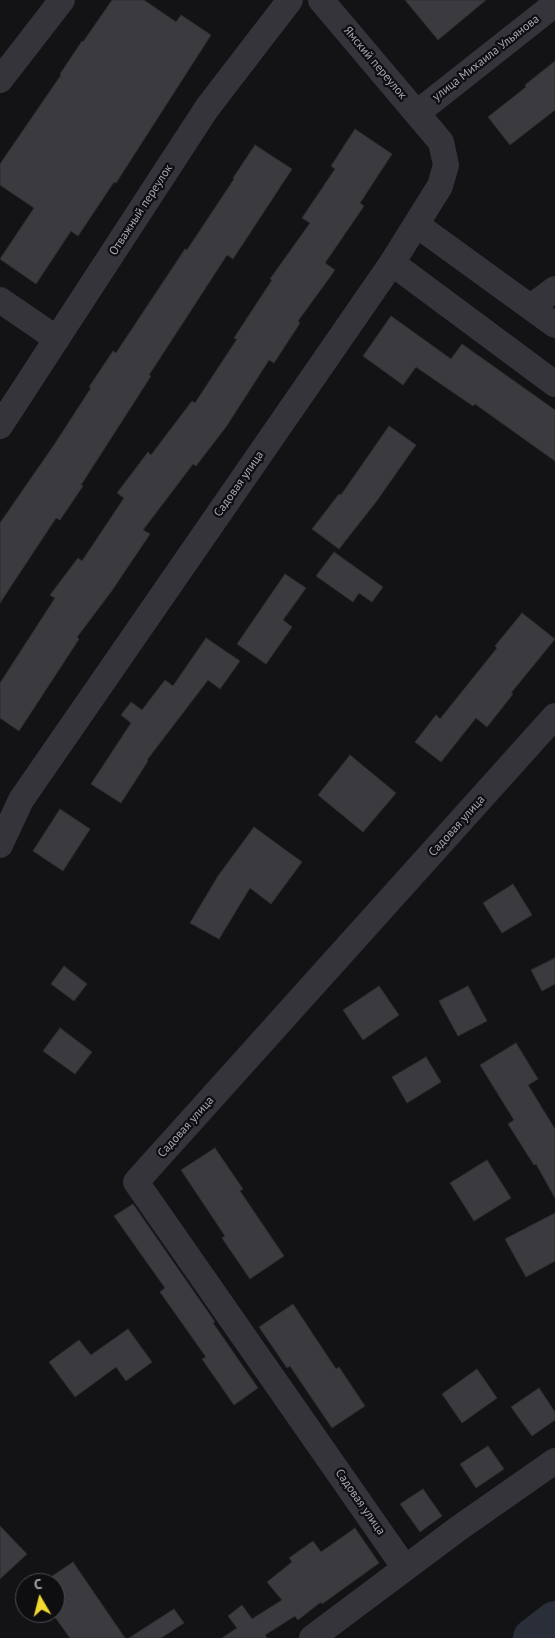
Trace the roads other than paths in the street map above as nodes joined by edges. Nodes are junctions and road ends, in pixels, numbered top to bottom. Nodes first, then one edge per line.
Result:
1 (62, 0) edge
2 (290, 0) edge
3 (321, 0) edge
4 (555, 4) edge
5 (0, 80) edge
6 (423, 120) junction
7 (417, 225) junction
8 (392, 263) junction
9 (555, 289) edge
10 (0, 300) edge
11 (531, 308) junction
12 (555, 325) edge
13 (57, 339) junction
14 (555, 384) edge
15 (0, 426) edge
16 (553, 722) edge
17 (0, 845) edge
18 (555, 1461) edge
19 (405, 1568) junction
20 (312, 1638) edge

1 - 5 street
2 - 13 street, Отважный переулок
3 - 6 street, Ямский переулок
4 - 6 street, улица Михаила Ульянова
6 - 7 street, Садовая улица
7 - 8 street, Садовая улица
7 - 11 street
8 - 14 street
8 - 17 street, Садовая улица
9 - 11 street
10 - 13 street
11 - 12 street
13 - 15 street, Отважный переулок
16 - 19 street, Садовая улица
18 - 19 street
19 - 20 street

